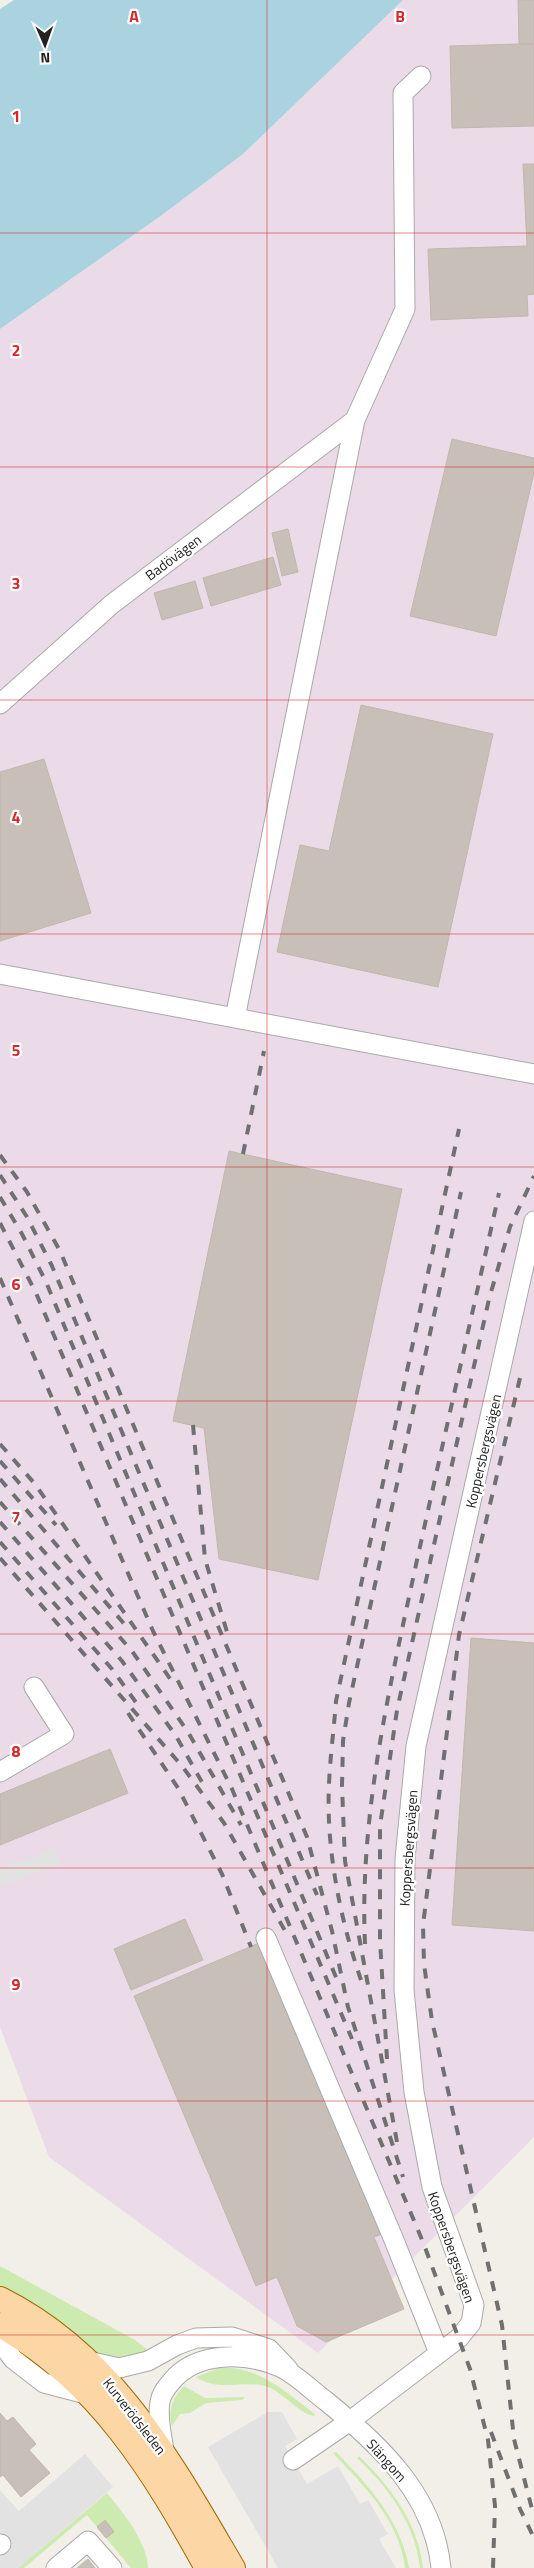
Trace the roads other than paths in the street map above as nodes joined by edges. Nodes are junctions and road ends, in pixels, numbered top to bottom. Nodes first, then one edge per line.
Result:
1 (422, 76) dead end
2 (355, 420) junction
3 (0, 704) edge
4 (0, 974) edge
5 (235, 1018) junction
6 (534, 1074) edge
7 (534, 1221) edge
8 (34, 1687) dead end
9 (0, 1772) edge
10 (266, 1938) dead end
11 (0, 2299) edge
12 (0, 2325) edge
13 (0, 2341) edge
14 (439, 2353) junction
15 (88, 2361) junction
16 (296, 2378) junction
17 (91, 2395) junction
18 (350, 2421) junction
19 (164, 2451) junction
20 (293, 2460) dead end
21 (56, 2568) edge
22 (112, 2568) edge
23 (207, 2568) edge
24 (233, 2568) edge
25 (441, 2568) edge

1 - 2 street
2 - 3 street, Badövägen
2 - 5 street
4 - 5 street
5 - 6 street
7 - 14 street, Koppersbergsvägen
8 - 9 street
10 - 14 street
11 - 15 main road, Kurverödsleden
12 - 17 main road, Kurverödsleden
13 - 17 street
14 - 18 street, Koppersbergsvägen
15 - 16 street, Slängom
15 - 19 main road, Kurverödsleden
16 - 18 street, Slängom
16 - 19 street, Slängom
17 - 23 main road, Kurverödsleden
18 - 20 street, Koppersbergsvägen
18 - 25 street, Slängom
19 - 24 main road, Kurverödsleden
21 - 22 street

